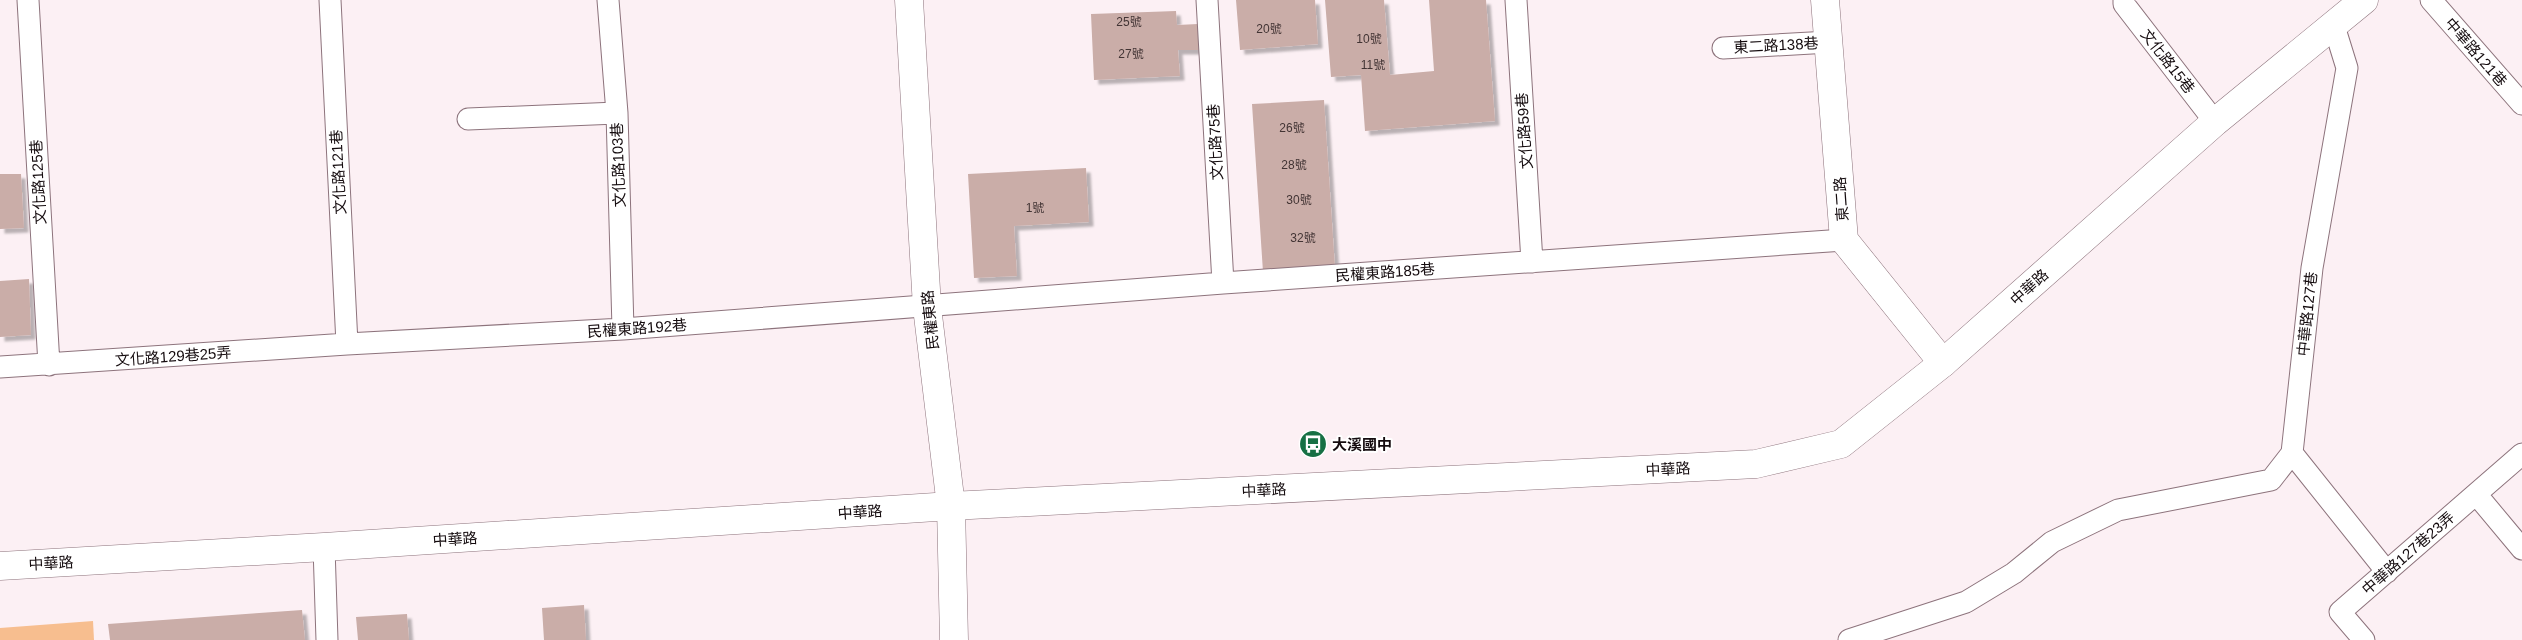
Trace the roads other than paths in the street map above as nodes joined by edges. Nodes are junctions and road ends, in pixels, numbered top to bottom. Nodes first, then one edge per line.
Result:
1 (28, 0) edge
2 (330, 0) edge
3 (608, 0) edge
4 (909, 0) edge
5 (1207, 0) edge
6 (1516, 0) edge
7 (1825, 0) edge
8 (2124, 0) edge
9 (2364, 0) edge
10 (2431, 0) edge
11 (2334, 26) junction
12 (1829, 42) junction
13 (1723, 48) dead end
14 (2522, 104) edge
15 (617, 113) junction
16 (468, 118) dead end
17 (2215, 122) junction
18 (1844, 240) junction
19 (1532, 262) junction
20 (1223, 283) junction
21 (927, 307) junction
22 (623, 329) junction
23 (347, 344) junction
24 (1943, 364) junction
25 (48, 365) junction
26 (0, 367) edge
27 (2292, 453) junction
28 (2522, 454) edge
29 (2476, 494) junction
30 (951, 506) junction
31 (324, 547) junction
32 (2522, 550) edge
33 (0, 566) edge
34 (2387, 572) junction
35 (327, 640) edge
36 (954, 640) edge
37 (1849, 640) edge
38 (2364, 640) edge

1 - 25 lane, 文化路125巷
2 - 23 lane, 文化路121巷
3 - 15 lane, 文化路103巷
4 - 21 street, 民權東路
5 - 20 lane, 文化路75巷
6 - 19 lane, 文化路59巷
7 - 12 street, 東二路
8 - 17 lane, 文化路15巷
9 - 11 street, 中華路
10 - 14 lane, 中華路121巷
11 - 17 street, 中華路
11 - 27 lane, 中華路127巷
12 - 13 lane, 東二路138巷
12 - 18 street, 東二路
15 - 16 lane
15 - 22 lane, 文化路103巷
17 - 24 street, 中華路
18 - 19 lane, 民權東路185巷
18 - 24 street, 東二路
19 - 20 lane, 民權東路185巷
20 - 21 lane, 民權東路185巷
21 - 22 lane, 民權東路192巷
21 - 30 street, 民權東路
22 - 23 lane, 民權東路192巷
23 - 25 lane, 文化路129巷25弄
24 - 30 street, 中華路
25 - 26 lane, 文化路129巷25弄
27 - 34 lane
27 - 37 lane
28 - 29 lane, 中華路127巷23弄
29 - 32 lane
29 - 34 lane, 中華路127巷23弄
30 - 31 street, 中華路
30 - 36 street, 民權東路
31 - 33 street, 中華路
31 - 35 lane
34 - 38 lane, 中華路127巷23弄

